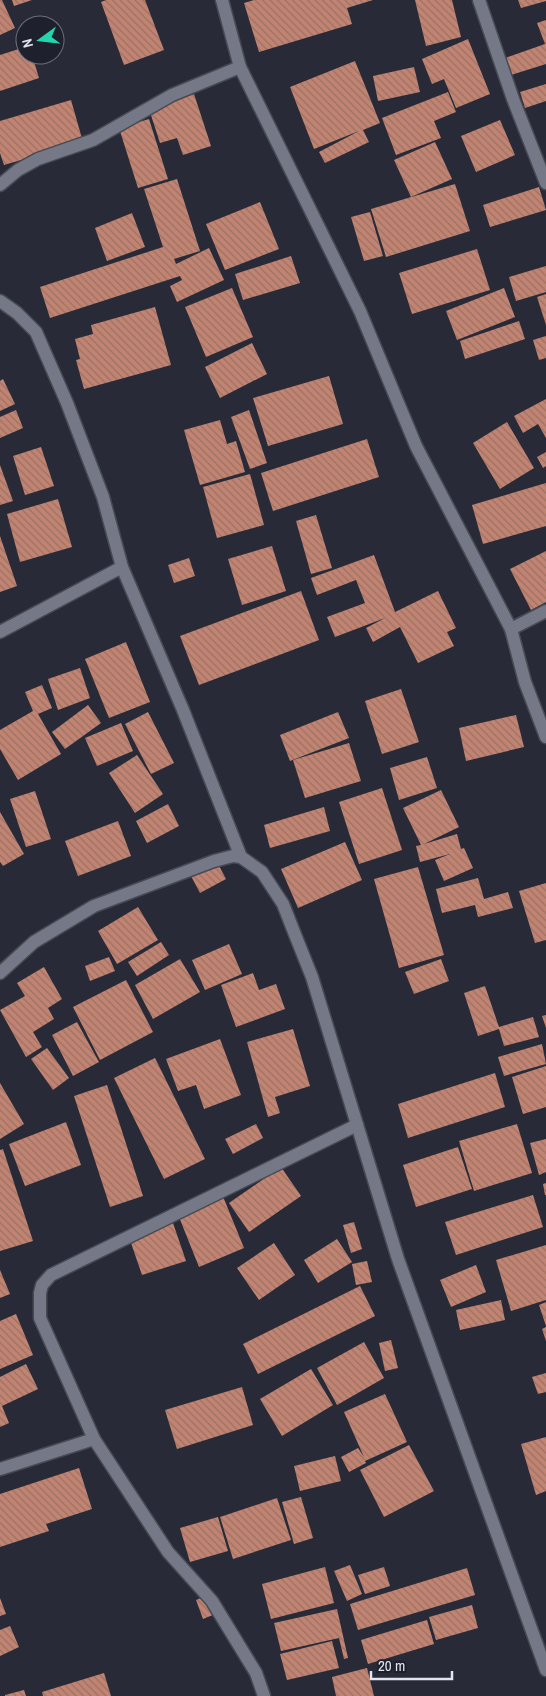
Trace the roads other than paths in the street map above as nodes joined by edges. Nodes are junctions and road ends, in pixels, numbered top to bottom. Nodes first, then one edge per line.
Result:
1 (222, 0) edge
2 (479, 0) edge
3 (240, 67) junction
4 (546, 183) edge
5 (0, 185) edge
6 (0, 301) edge
7 (122, 567) junction
8 (546, 611) edge
9 (511, 629) junction
10 (0, 632) edge
11 (546, 737) edge
12 (241, 857) junction
13 (0, 973) edge
14 (358, 1125) junction
15 (94, 1439) junction
16 (0, 1469) edge
17 (546, 1670) edge
18 (264, 1696) edge

1 - 3 street
2 - 4 street
3 - 5 street
3 - 9 street
6 - 7 street
7 - 10 street
7 - 12 street
8 - 9 street
9 - 11 street
12 - 13 street
12 - 14 street
14 - 15 street
14 - 17 street
15 - 16 street
15 - 18 street

